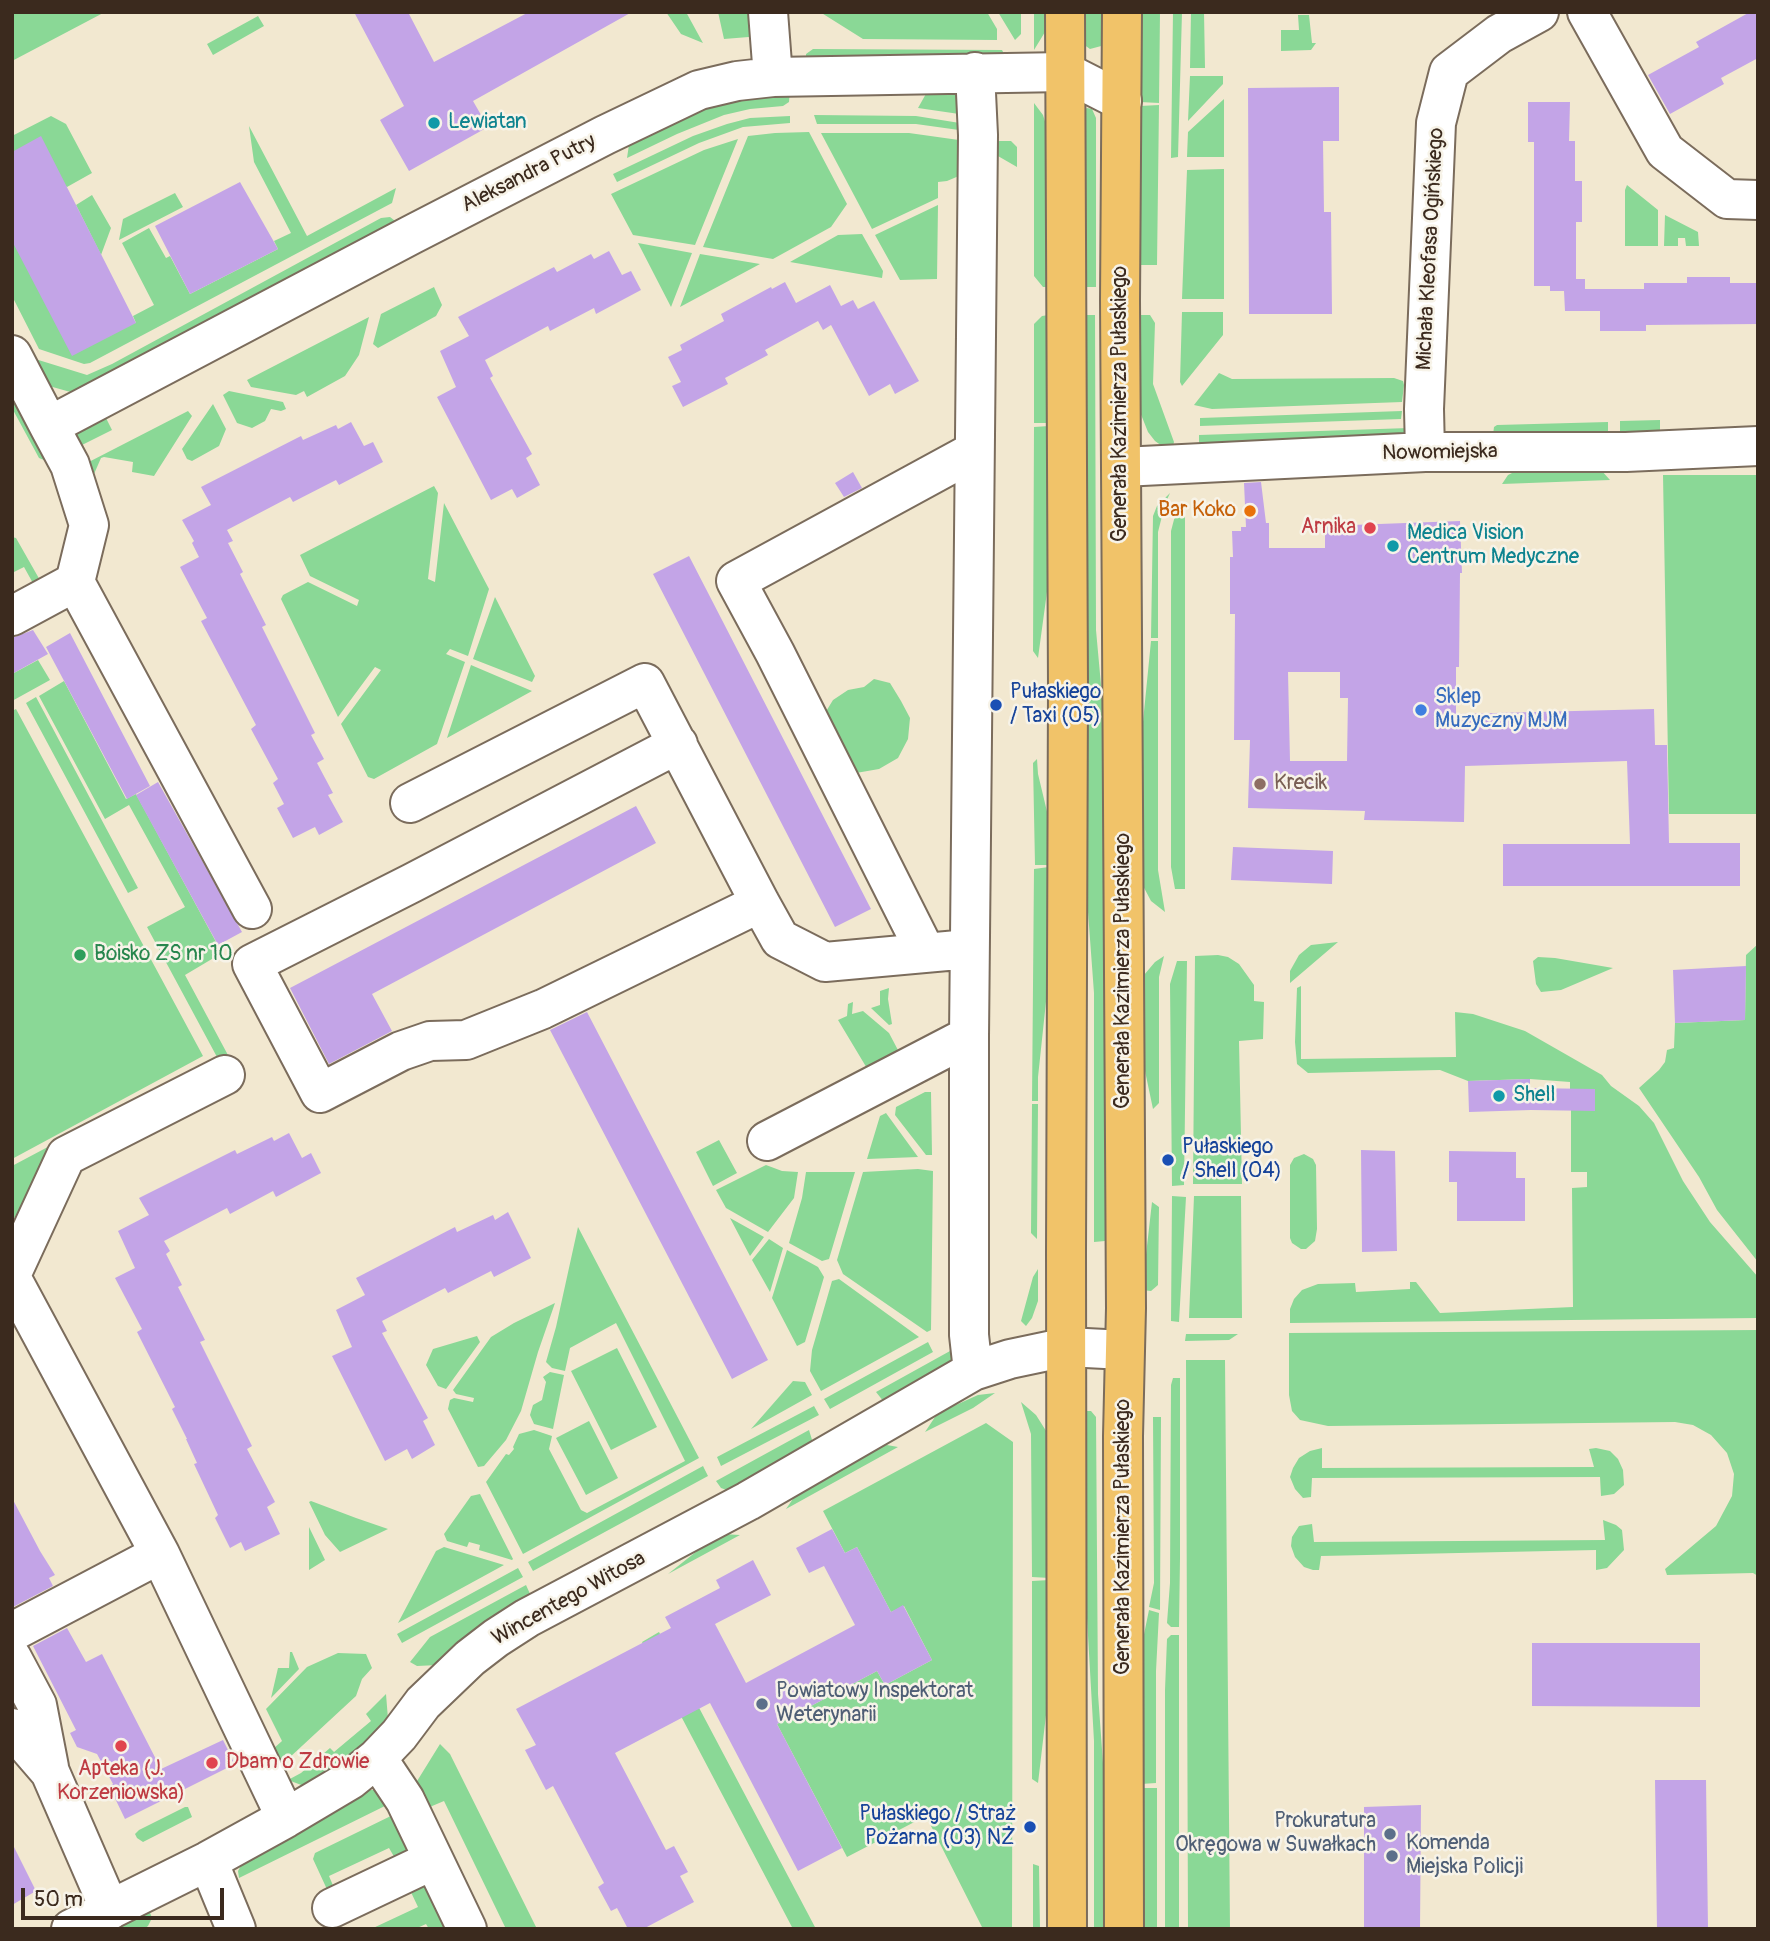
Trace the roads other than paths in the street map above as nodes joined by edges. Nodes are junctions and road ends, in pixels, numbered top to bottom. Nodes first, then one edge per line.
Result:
1 (768, 12) edge
2 (1065, 12) edge
3 (1122, 12) edge
4 (1539, 12) edge
5 (1587, 12) edge
6 (975, 72) junction
7 (1065, 72) junction
8 (773, 77) junction
9 (1122, 101) junction
10 (1758, 200) edge
11 (12, 355) edge
12 (49, 426) junction
13 (1758, 446) edge
14 (973, 452) junction
15 (1425, 452) junction
16 (1122, 467) junction
17 (75, 582) junction
18 (12, 616) edge
19 (678, 744) junction
20 (410, 803) dead end
21 (760, 903) junction
22 (252, 909) dead end
23 (970, 949) junction
24 (926, 953) junction
25 (969, 1036) junction
26 (225, 1075) dead end
27 (767, 1141) dead end
28 (12, 1273) edge
29 (12, 1279) edge
30 (1067, 1347) junction
31 (1124, 1350) junction
32 (972, 1371) junction
33 (160, 1554) junction
34 (12, 1632) edge
35 (12, 1658) edge
36 (12, 1728) edge
37 (377, 1758) junction
38 (50, 1772) junction
39 (286, 1818) junction
40 (433, 1860) junction
41 (208, 1861) junction
42 (332, 1908) dead end
43 (110, 1910) junction
44 (71, 1929) edge
45 (236, 1929) edge
46 (467, 1929) edge
47 (1067, 1929) edge
48 (1124, 1929) edge

1 - 8 street
2 - 7 main road
3 - 9 main road, Generała Kazimierza Pułaskiego
4 - 15 street, Michała Kleofasa Ogińskiego
5 - 10 street
6 - 7 street, Aleksandra Putry
6 - 8 street, Aleksandra Putry
6 - 14 street
7 - 9 street, Aleksandra Putry
7 - 30 main road
8 - 12 street, Aleksandra Putry
9 - 16 main road, Generała Kazimierza Pułaskiego
11 - 12 street
12 - 17 street
13 - 15 street, Nowomiejska
14 - 23 street
14 - 24 street
15 - 16 street, Nowomiejska
16 - 31 main road, Generała Kazimierza Pułaskiego
17 - 18 street
17 - 22 street
19 - 20 street
19 - 21 street
19 - 21 street
21 - 24 street
23 - 24 street
23 - 25 street
25 - 27 street
25 - 32 street
26 - 28 street
29 - 33 street
30 - 31 street, Wincentego Witosa
30 - 32 street, Wincentego Witosa
30 - 47 main road
31 - 48 main road, Generała Kazimierza Pułaskiego
32 - 37 street, Wincentego Witosa
33 - 34 street
33 - 39 street
35 - 38 street
36 - 38 street
37 - 39 street, Wincentego Witosa
37 - 40 street
38 - 43 street
39 - 41 street, Wincentego Witosa
40 - 42 street
40 - 46 street
41 - 43 street, Wincentego Witosa
41 - 45 street
43 - 44 street, Wincentego Witosa

